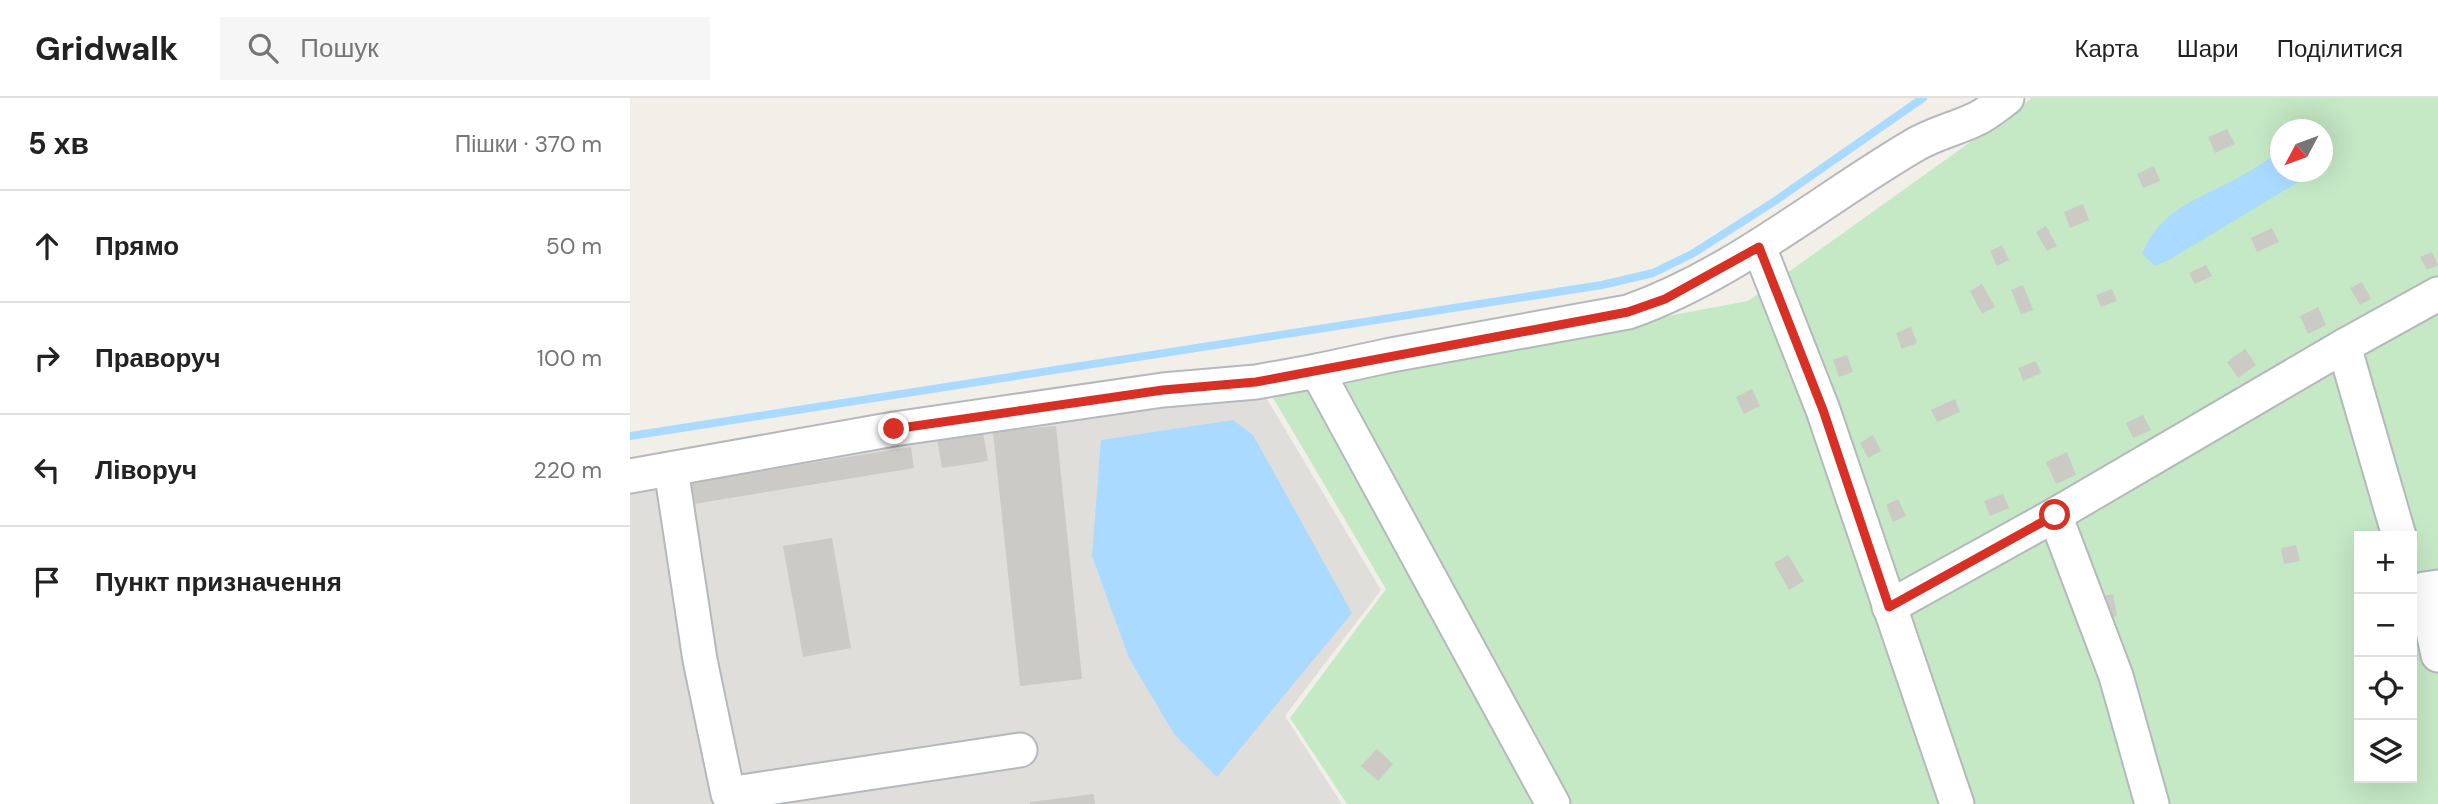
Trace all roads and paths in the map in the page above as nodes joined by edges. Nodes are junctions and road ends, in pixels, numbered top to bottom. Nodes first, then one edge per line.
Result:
1 (2007, 98) edge
2 (1759, 247) junction
3 (2438, 294) edge
4 (2344, 346) junction
5 (1317, 371) junction
6 (671, 468) junction
7 (630, 476) edge
8 (2055, 515) junction
9 (2398, 531) edge
10 (2425, 583) edge
11 (1889, 607) junction
12 (2438, 655) edge
13 (1020, 750) dead end
14 (1553, 804) edge
15 (1958, 804) edge
16 (2152, 804) edge

1 - 2 street
2 - 5 street
2 - 11 street
3 - 4 street
4 - 8 street
4 - 9 street
5 - 6 street
5 - 14 street
6 - 7 street
6 - 13 street
8 - 11 street
8 - 16 street
10 - 12 street
11 - 15 street

